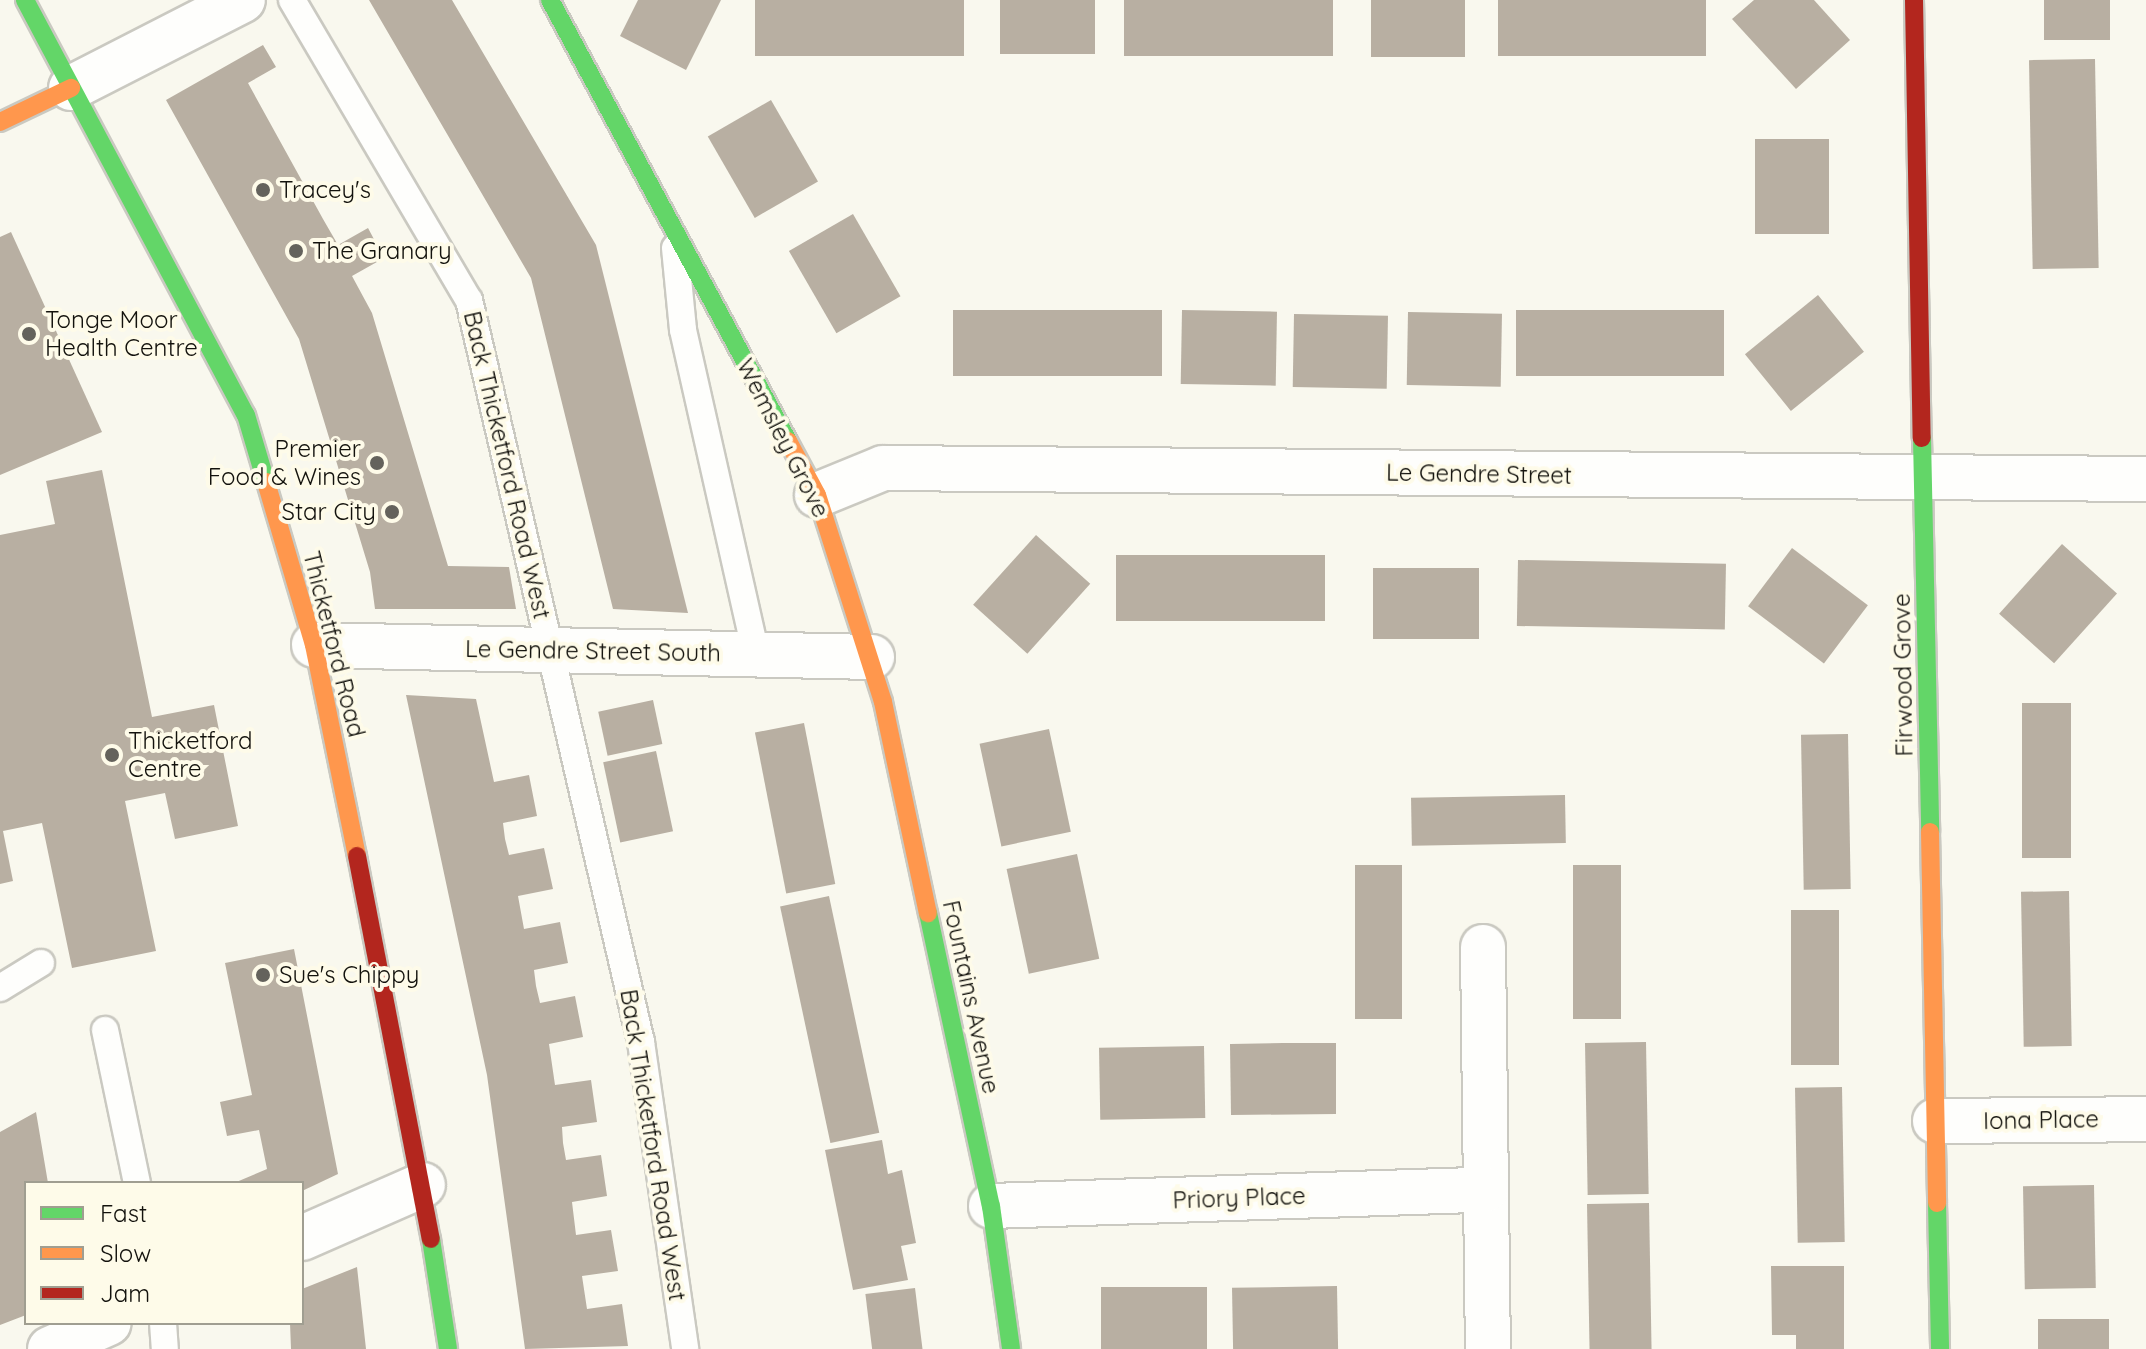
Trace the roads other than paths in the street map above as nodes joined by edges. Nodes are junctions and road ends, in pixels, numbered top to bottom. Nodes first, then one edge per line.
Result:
1 (25, 0) edge
2 (243, 0) edge
3 (292, 0) edge
4 (550, 0) edge
5 (1914, 0) edge
6 (71, 88) junction
7 (0, 122) edge
8 (674, 229) junction
9 (1923, 478) junction
10 (2146, 479) edge
11 (817, 495) junction
12 (314, 645) junction
13 (548, 650) junction
14 (756, 654) junction
15 (872, 657) junction
16 (1483, 947) dead end
17 (41, 963) dead end
18 (0, 988) edge
19 (105, 1030) dead end
20 (2146, 1119) edge
21 (1935, 1121) junction
22 (137, 1181) edge
23 (423, 1185) junction
24 (1486, 1190) junction
25 (991, 1206) junction
26 (304, 1237) edge
27 (104, 1325) edge
28 (163, 1325) edge
29 (50, 1349) edge
30 (165, 1349) edge
31 (448, 1349) edge
32 (685, 1349) edge
33 (1011, 1349) edge
34 (1488, 1349) edge
35 (1940, 1349) edge

1 - 6 street, Thicketford Road
2 - 6 street
3 - 13 lane, Back Thicketford Road West
4 - 8 street, Wemsley Grove
5 - 9 street, Firwood Grove
6 - 7 street
6 - 12 street, Thicketford Road
8 - 11 street, Wemsley Grove
8 - 14 lane, Wemsley Grove
9 - 10 street, Le Gendre Street
9 - 11 street, Le Gendre Street
9 - 21 street, Firwood Grove
11 - 15 street, Wemsley Grove
12 - 13 street, Le Gendre Street South
12 - 23 street, Thicketford Road
13 - 14 street, Le Gendre Street South
13 - 32 lane, Back Thicketford Road West
14 - 15 street, Le Gendre Street South
15 - 25 street, Fountains Avenue
16 - 24 street
17 - 18 lane
19 - 22 lane
20 - 21 street, Iona Place
21 - 35 street, Firwood Grove
23 - 26 street
23 - 31 street, Thicketford Road
24 - 25 street, Priory Place
24 - 34 street
25 - 33 street, Fountains Avenue
27 - 29 street
28 - 30 lane

